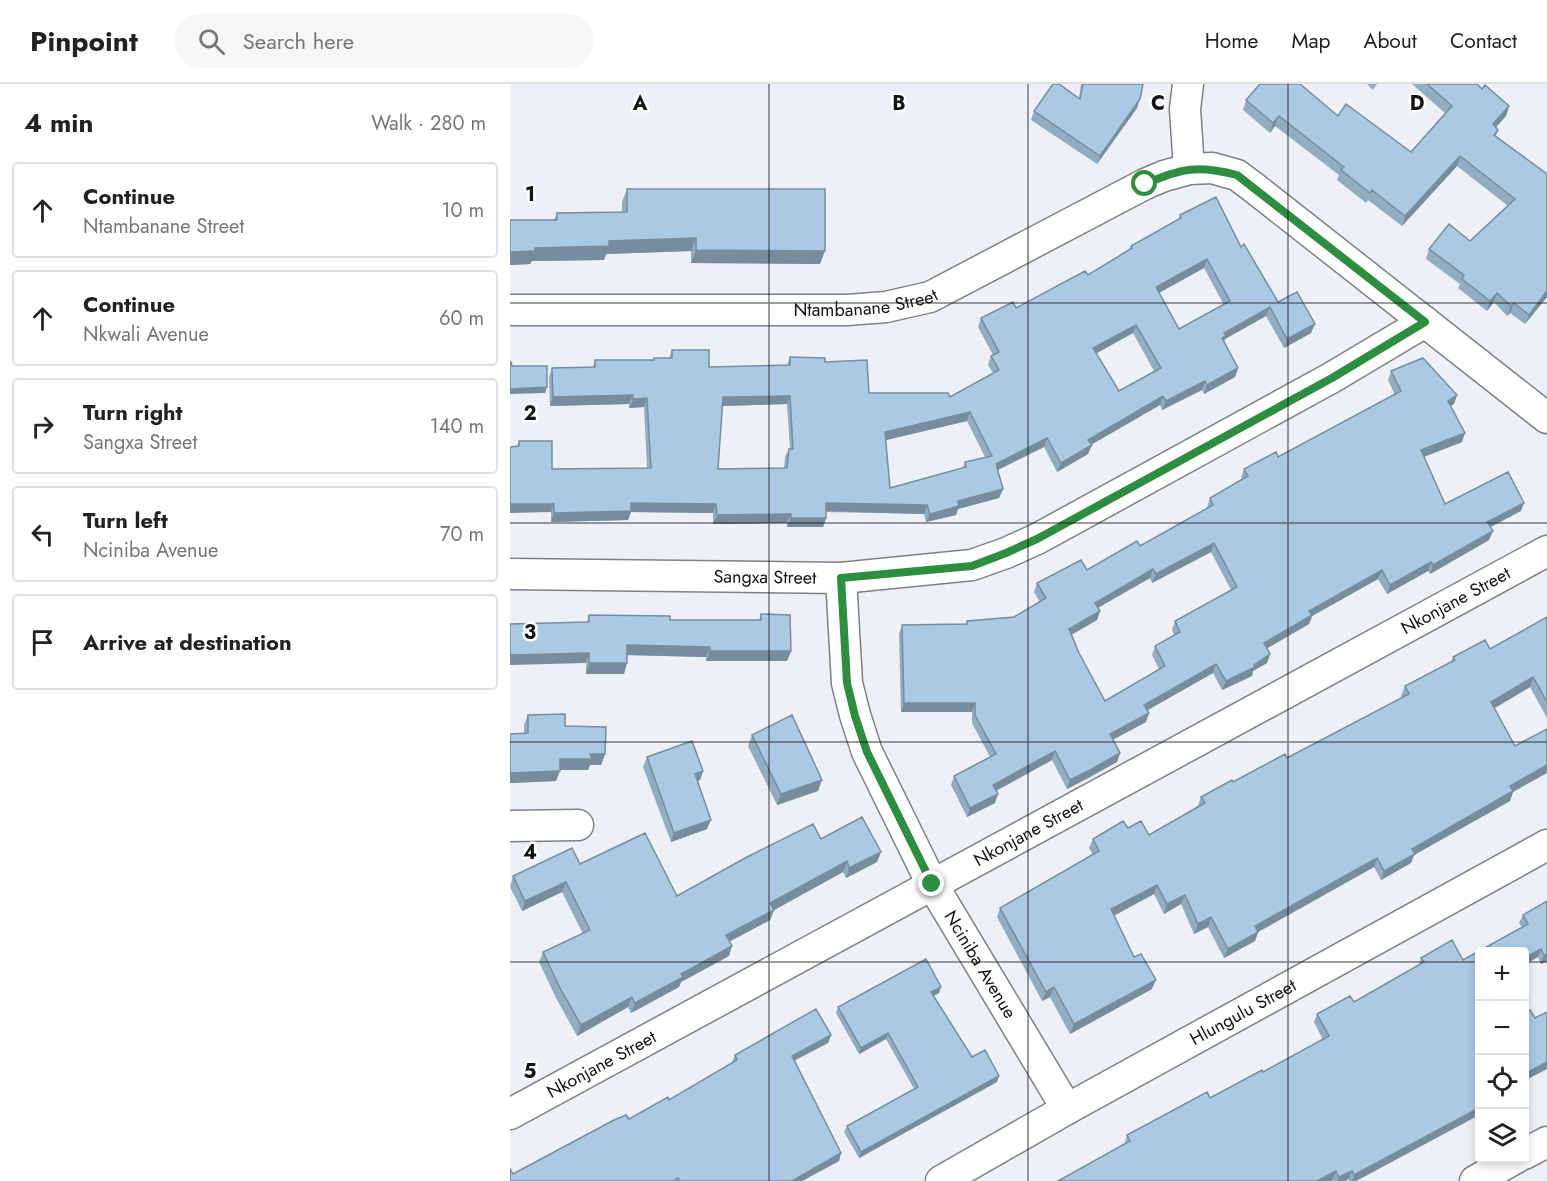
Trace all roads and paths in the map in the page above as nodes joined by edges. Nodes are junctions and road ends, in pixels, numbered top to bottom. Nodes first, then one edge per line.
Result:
1 (1205, 84) edge
2 (1186, 97) edge
3 (1189, 169) junction
4 (510, 310) edge
5 (1425, 322) junction
6 (1547, 418) edge
7 (1547, 551) edge
8 (510, 574) edge
9 (841, 578) junction
10 (578, 825) dead end
11 (510, 826) edge
12 (1547, 845) edge
13 (932, 884) junction
14 (1066, 1110) junction
15 (510, 1114) edge
16 (1547, 1142) edge
17 (1529, 1151) edge
18 (1507, 1163) edge
19 (941, 1181) edge
20 (1475, 1181) edge

1 - 2 street
2 - 3 street
3 - 4 street, Ntambanane Street
3 - 5 street
5 - 6 street
5 - 9 street, Sangxa Street
7 - 13 street, Nkonjane Street
8 - 9 street, Sangxa Street
9 - 13 street, Nciniba Avenue
10 - 11 street
12 - 14 street, Hlungulu Street
13 - 14 street, Nciniba Avenue
13 - 15 street, Nkonjane Street
14 - 19 street, Hlungulu Street
16 - 17 street
18 - 20 street

